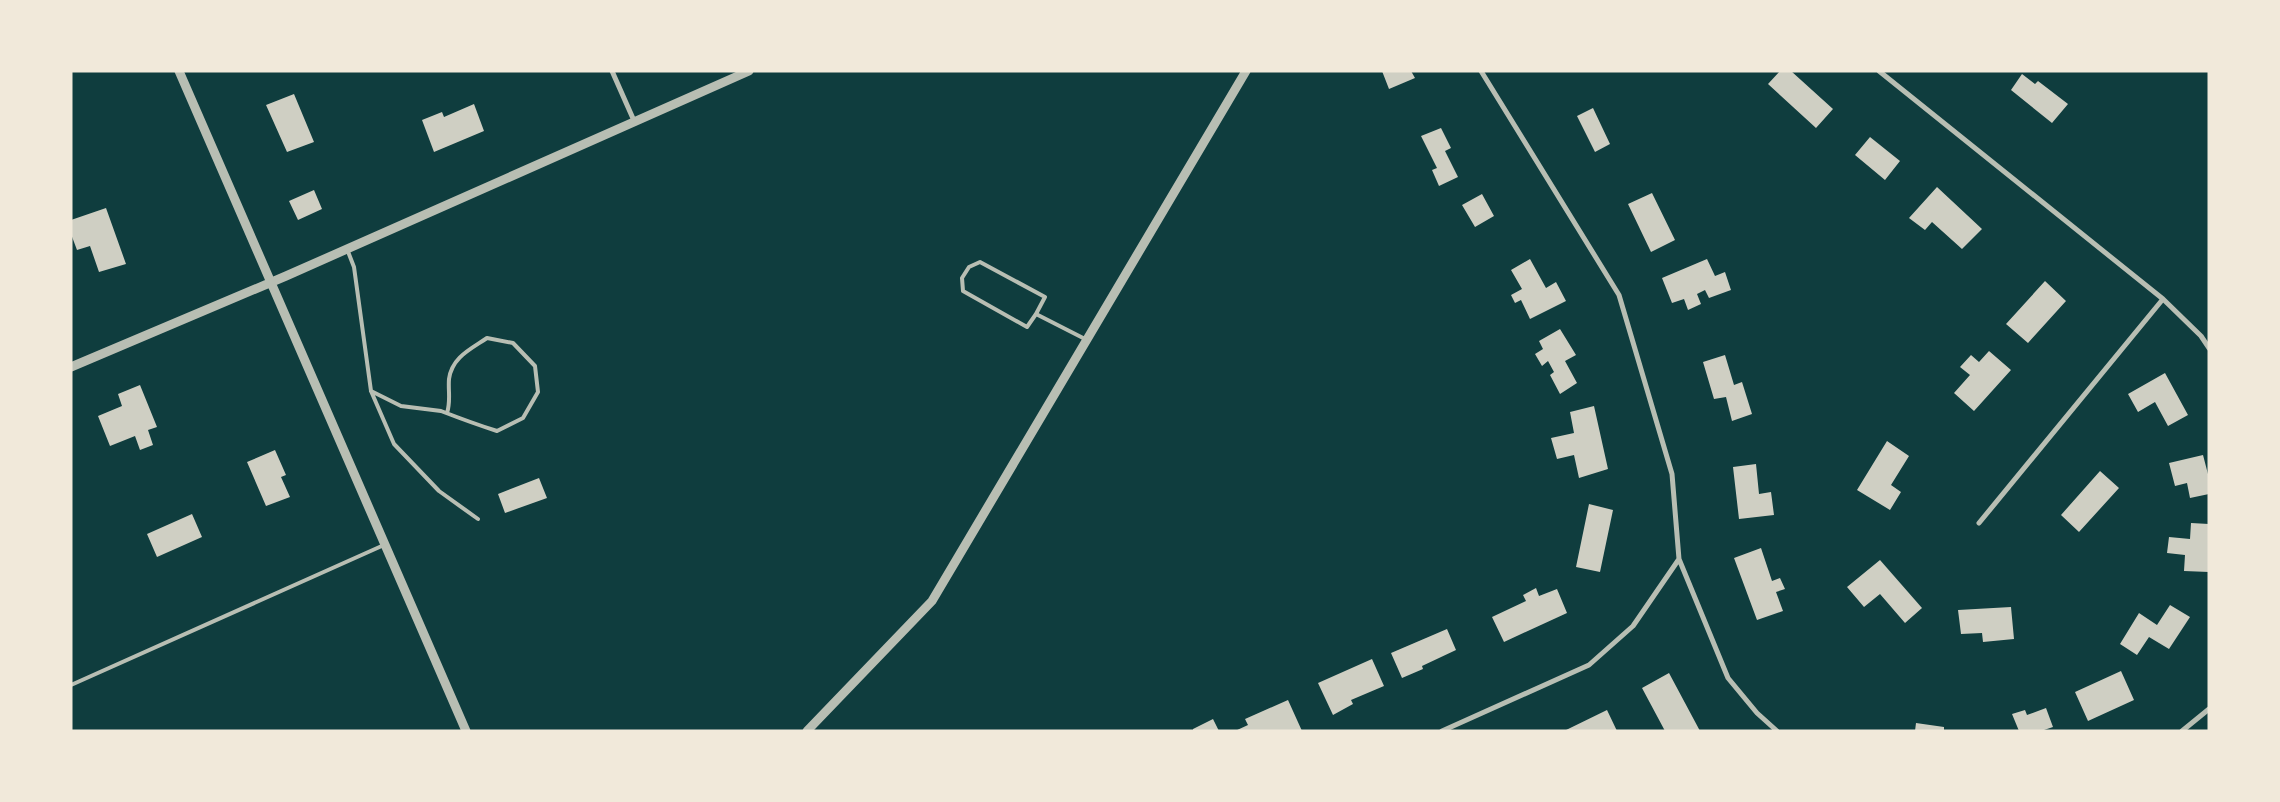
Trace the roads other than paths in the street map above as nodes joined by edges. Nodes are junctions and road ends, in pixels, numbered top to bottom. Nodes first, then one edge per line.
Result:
1 (179, 71) edge
2 (612, 71) edge
3 (749, 71) edge
4 (1246, 71) edge
5 (1481, 71) edge
6 (1879, 71) edge
7 (635, 122) junction
8 (347, 249) junction
9 (272, 282) junction
10 (2163, 299) junction
11 (1036, 314) junction
12 (1087, 340) junction
13 (2209, 348) edge
14 (71, 367) edge
15 (371, 391) junction
16 (447, 413) junction
17 (478, 519) dead end
18 (1979, 524) dead end
19 (385, 545) junction
20 (1679, 559) junction
21 (71, 686) edge
22 (2209, 709) edge
23 (466, 731) edge
24 (807, 731) edge
25 (1442, 731) edge
26 (1777, 731) edge
27 (2182, 731) edge

1 - 9 street
2 - 7 street
3 - 7 street
4 - 12 street
5 - 20 street
6 - 10 street
7 - 8 street
8 - 9 street
8 - 15 lane
9 - 14 street
9 - 19 street
10 - 13 street
10 - 18 street
11 - 11 lane
11 - 12 lane
12 - 24 street
15 - 16 lane
15 - 17 lane
16 - 16 lane
19 - 21 lane
19 - 23 street
20 - 25 street
20 - 26 street
22 - 27 street

